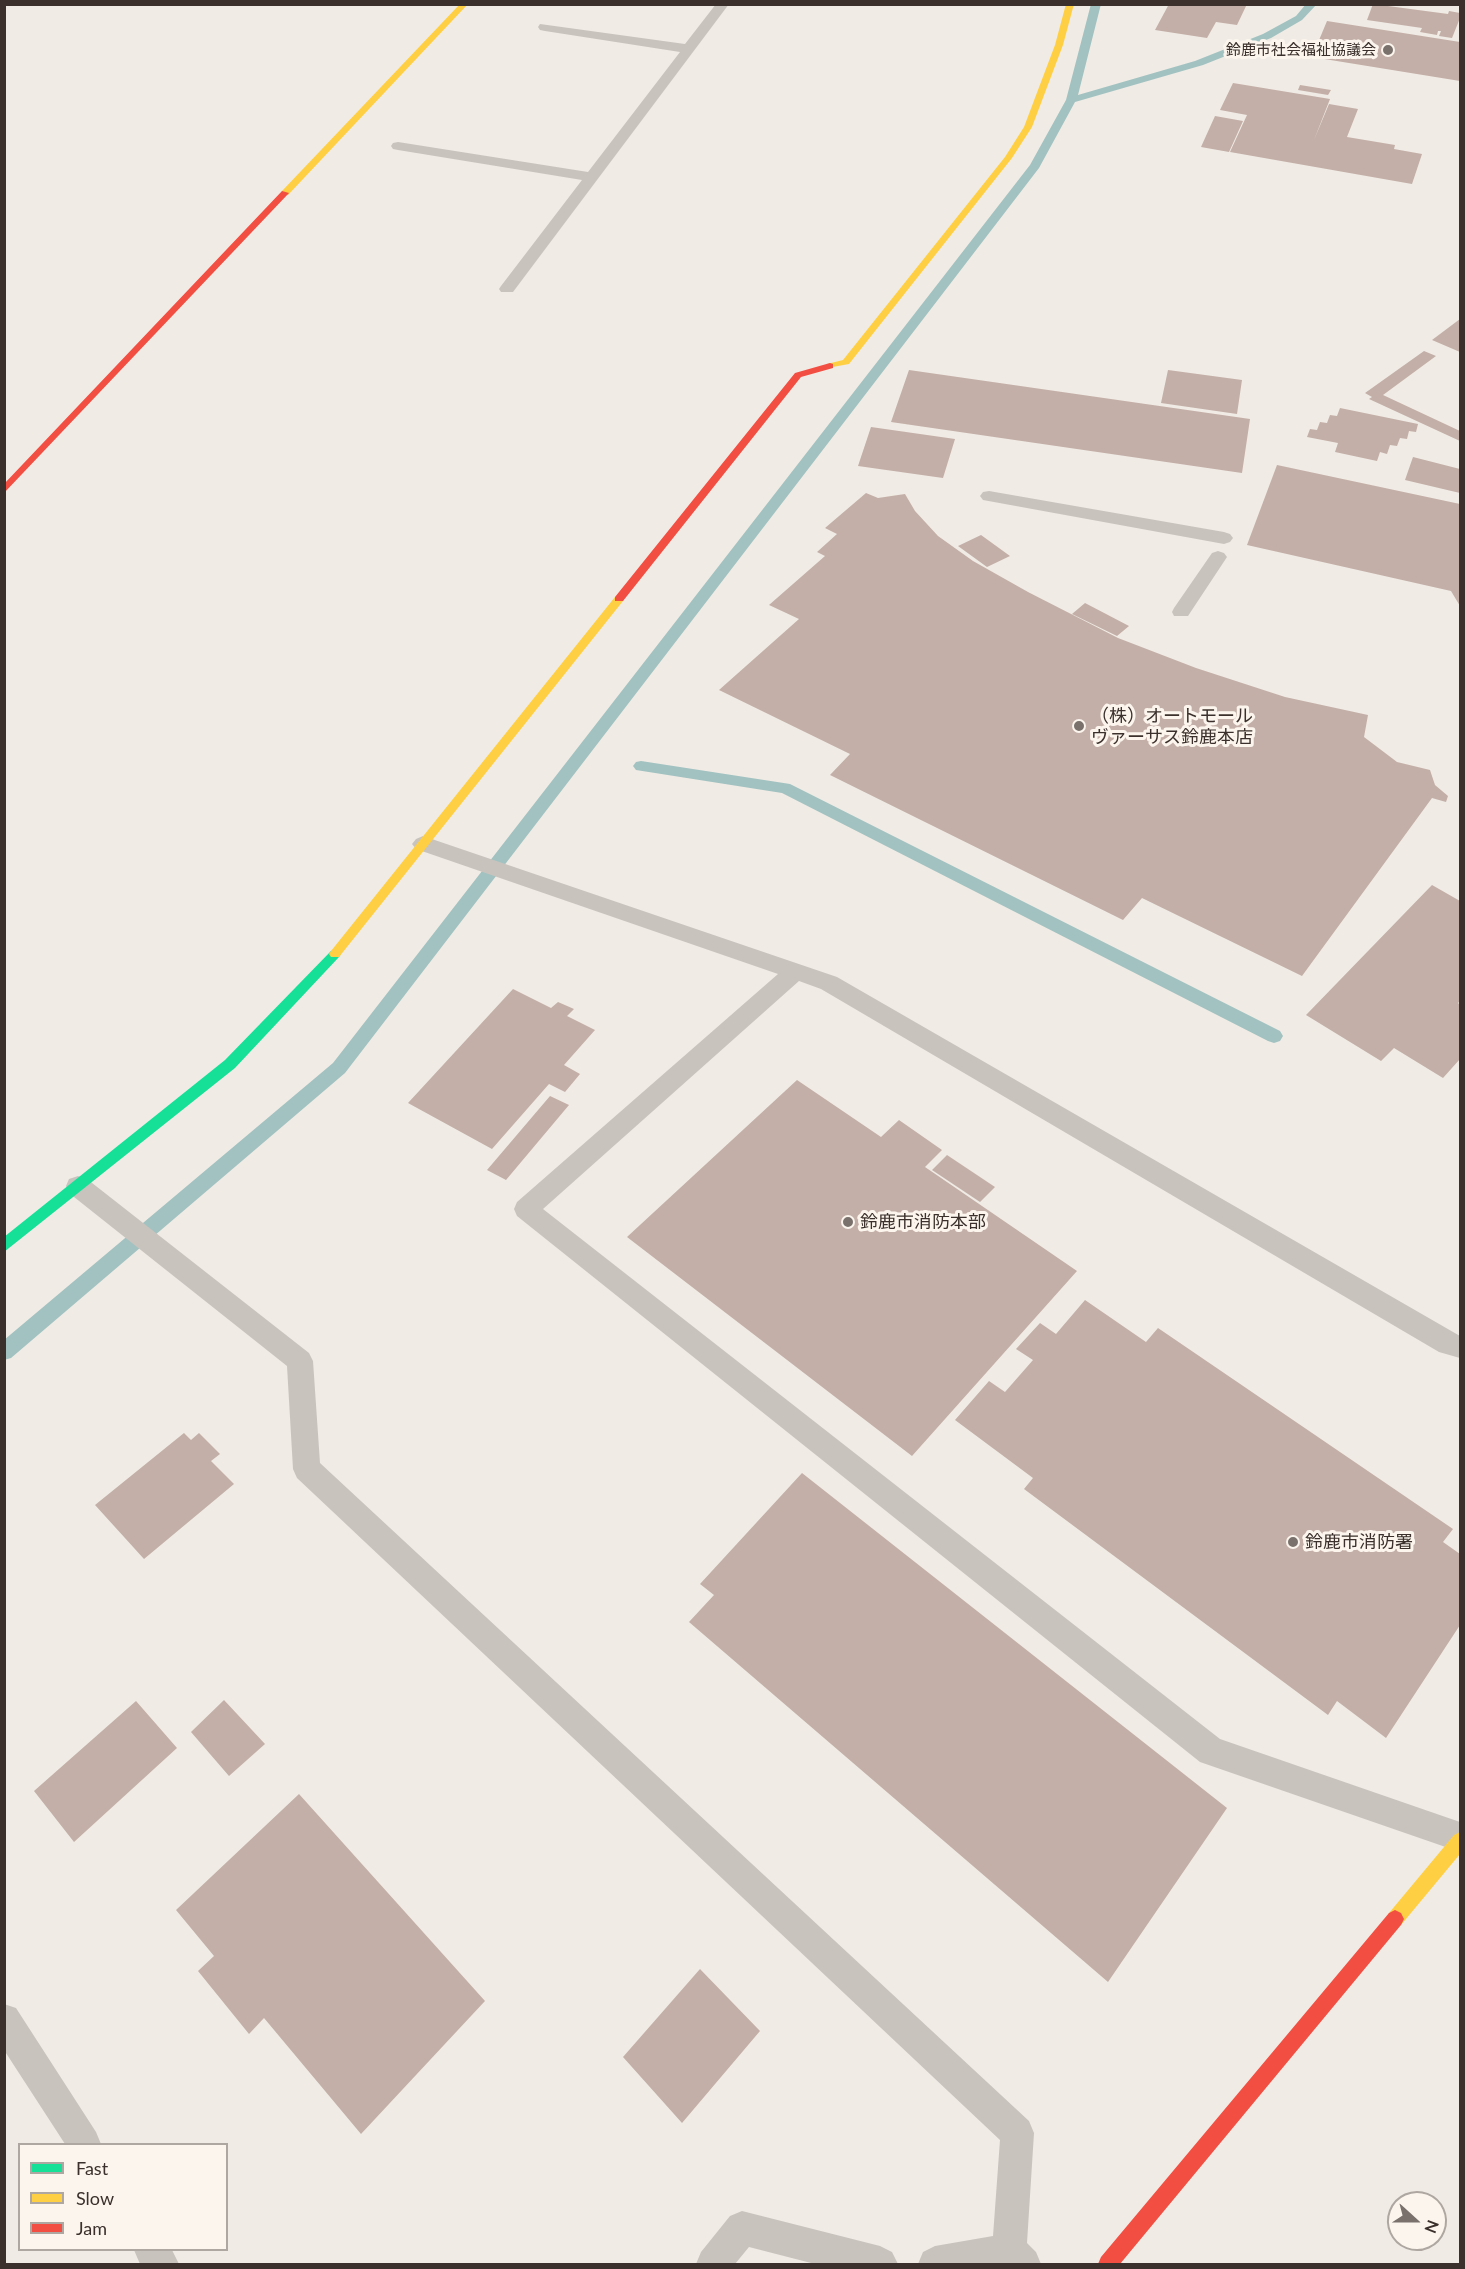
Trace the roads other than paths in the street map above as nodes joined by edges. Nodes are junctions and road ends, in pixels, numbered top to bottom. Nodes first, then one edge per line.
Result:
1 (465, 4) edge
2 (723, 4) edge
3 (1070, 4) edge
4 (545, 27) dead end
5 (689, 49) junction
6 (398, 146) dead end
7 (592, 177) junction
8 (507, 289) dead end
9 (4, 490) edge
10 (989, 496) dead end
11 (1224, 538) dead end
12 (1218, 557) dead end
13 (1181, 612) dead end
14 (423, 844) junction
15 (796, 971) junction
16 (78, 1186) junction
17 (4, 1246) edge
18 (1461, 1347) edge
19 (1461, 1839) edge
20 (4, 2020) edge
21 (83, 2143) edge
22 (153, 2251) edge
23 (1016, 2258) edge
24 (161, 2265) edge
25 (713, 2265) edge
26 (880, 2265) edge
27 (935, 2265) edge
28 (1108, 2265) edge

1 - 9 street
2 - 5 lane
3 - 14 street
4 - 5 lane
5 - 7 lane
6 - 7 lane
7 - 8 lane
10 - 11 lane
12 - 13 lane
14 - 15 lane
14 - 16 street
15 - 18 lane
15 - 19 lane
16 - 17 street
16 - 23 lane
19 - 28 street
20 - 21 lane
22 - 24 lane
23 - 27 lane
25 - 26 lane

